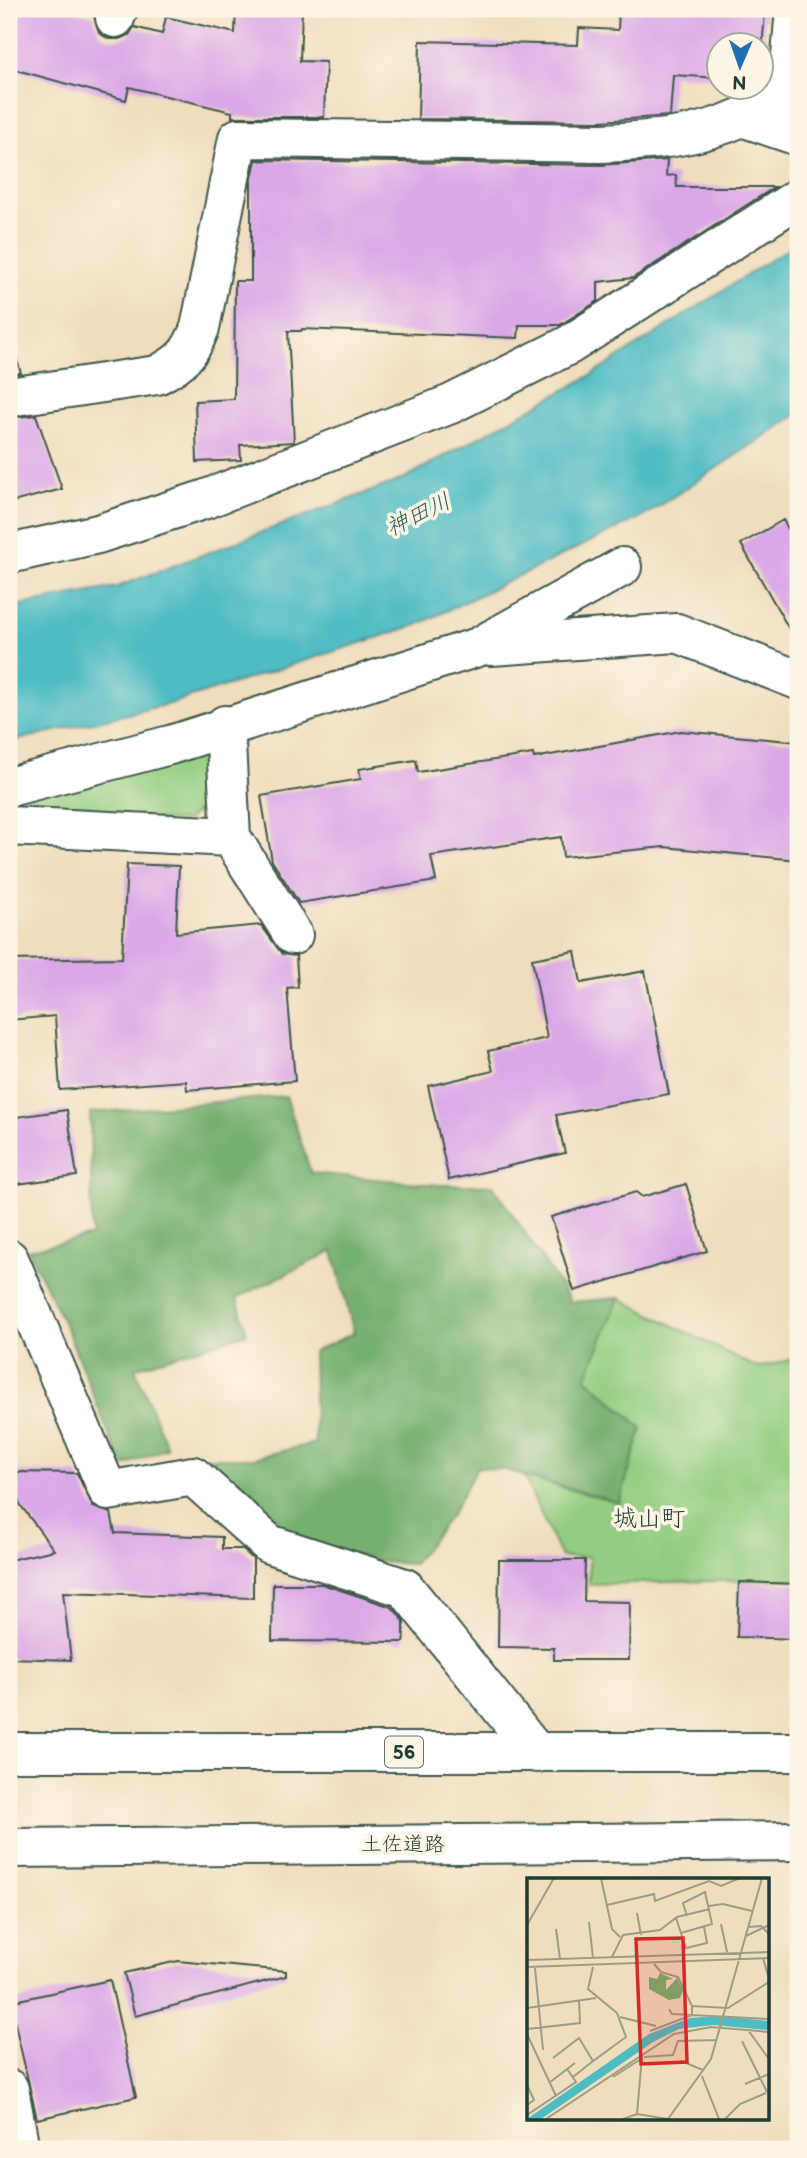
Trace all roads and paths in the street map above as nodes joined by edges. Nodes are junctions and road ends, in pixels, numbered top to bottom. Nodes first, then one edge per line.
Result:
1 (795, 9) edge
2 (793, 87) edge
3 (741, 117) junction
4 (798, 136) edge
5 (798, 198) edge
6 (9, 397) edge
7 (9, 554) edge
8 (622, 566) dead end
9 (478, 647) junction
10 (798, 680) edge
11 (226, 726) junction
12 (9, 787) edge
13 (9, 826) edge
14 (231, 837) junction
15 (293, 935) dead end
16 (9, 1259) edge
17 (9, 1752) edge
18 (798, 1752) edge
19 (537, 1753) junction
20 (798, 1841) edge
21 (9, 1848) edge
22 (9, 2089) edge
23 (20, 2149) edge

1 - 2 main road
2 - 3 main road
3 - 4 main road
3 - 6 main road
5 - 7 main road
8 - 9 main road
9 - 10 main road
9 - 11 main road
11 - 12 main road
11 - 14 main road
13 - 14 main road
14 - 15 main road
16 - 19 main road
17 - 19 main road, 56
18 - 19 main road, 56
20 - 21 main road, 土佐道路
22 - 23 main road

